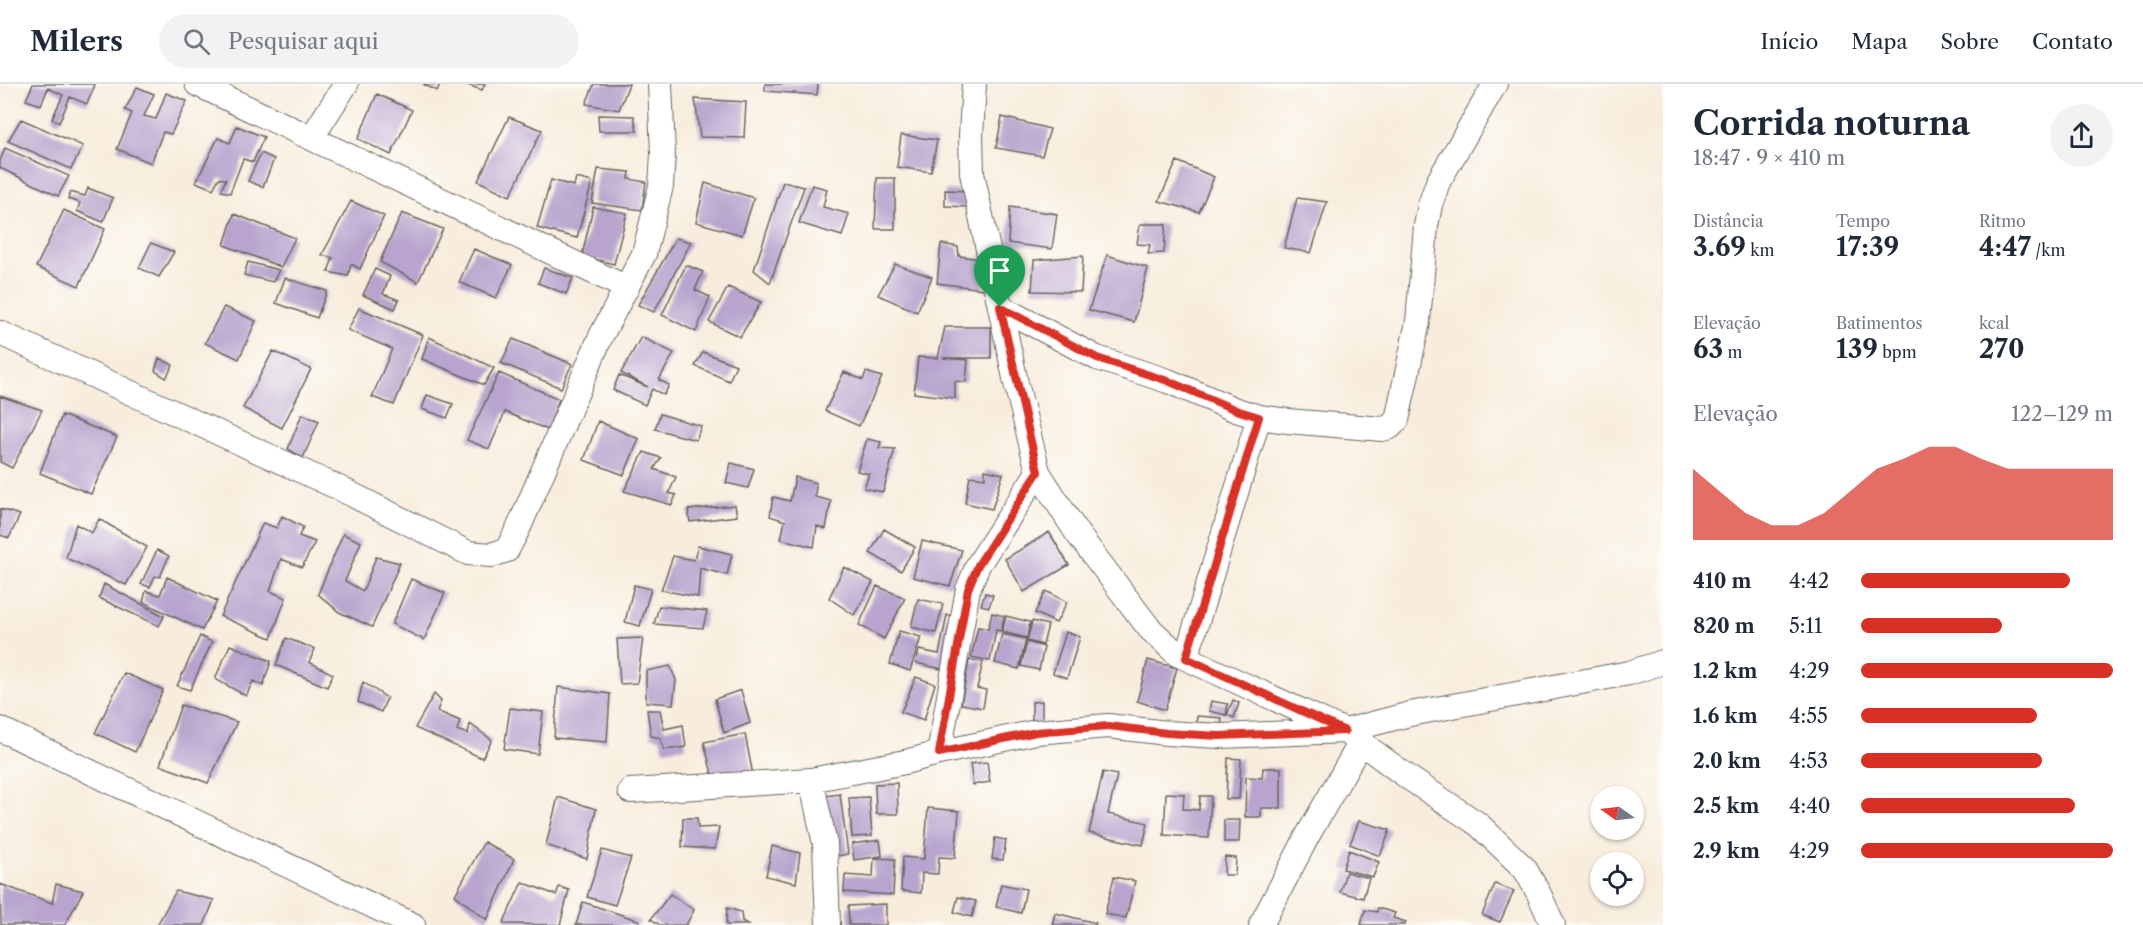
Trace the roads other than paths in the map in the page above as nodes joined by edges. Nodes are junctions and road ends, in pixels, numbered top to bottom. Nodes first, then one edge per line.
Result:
1 (197, 84) edge
2 (346, 84) edge
3 (660, 84) edge
4 (974, 84) edge
5 (1495, 84) edge
6 (312, 137) junction
7 (627, 288) junction
8 (1000, 307) junction
9 (0, 333) edge
10 (1259, 417) junction
11 (1038, 472) junction
12 (1186, 658) junction
13 (1663, 662) edge
14 (0, 729) edge
15 (1353, 736) junction
16 (939, 753) junction
17 (811, 780) junction
18 (630, 791) dead end
19 (413, 925) edge
20 (828, 925) edge
21 (1261, 925) edge
22 (1553, 925) edge

1 - 6 street
2 - 6 street
3 - 7 street
4 - 8 street
5 - 10 street
6 - 7 street
7 - 9 street
8 - 10 street
8 - 11 street
10 - 12 street
11 - 12 street
11 - 16 street
12 - 15 street
13 - 15 street
14 - 19 street
15 - 16 street
15 - 21 street
15 - 22 street
16 - 17 street
17 - 18 street
17 - 20 street

